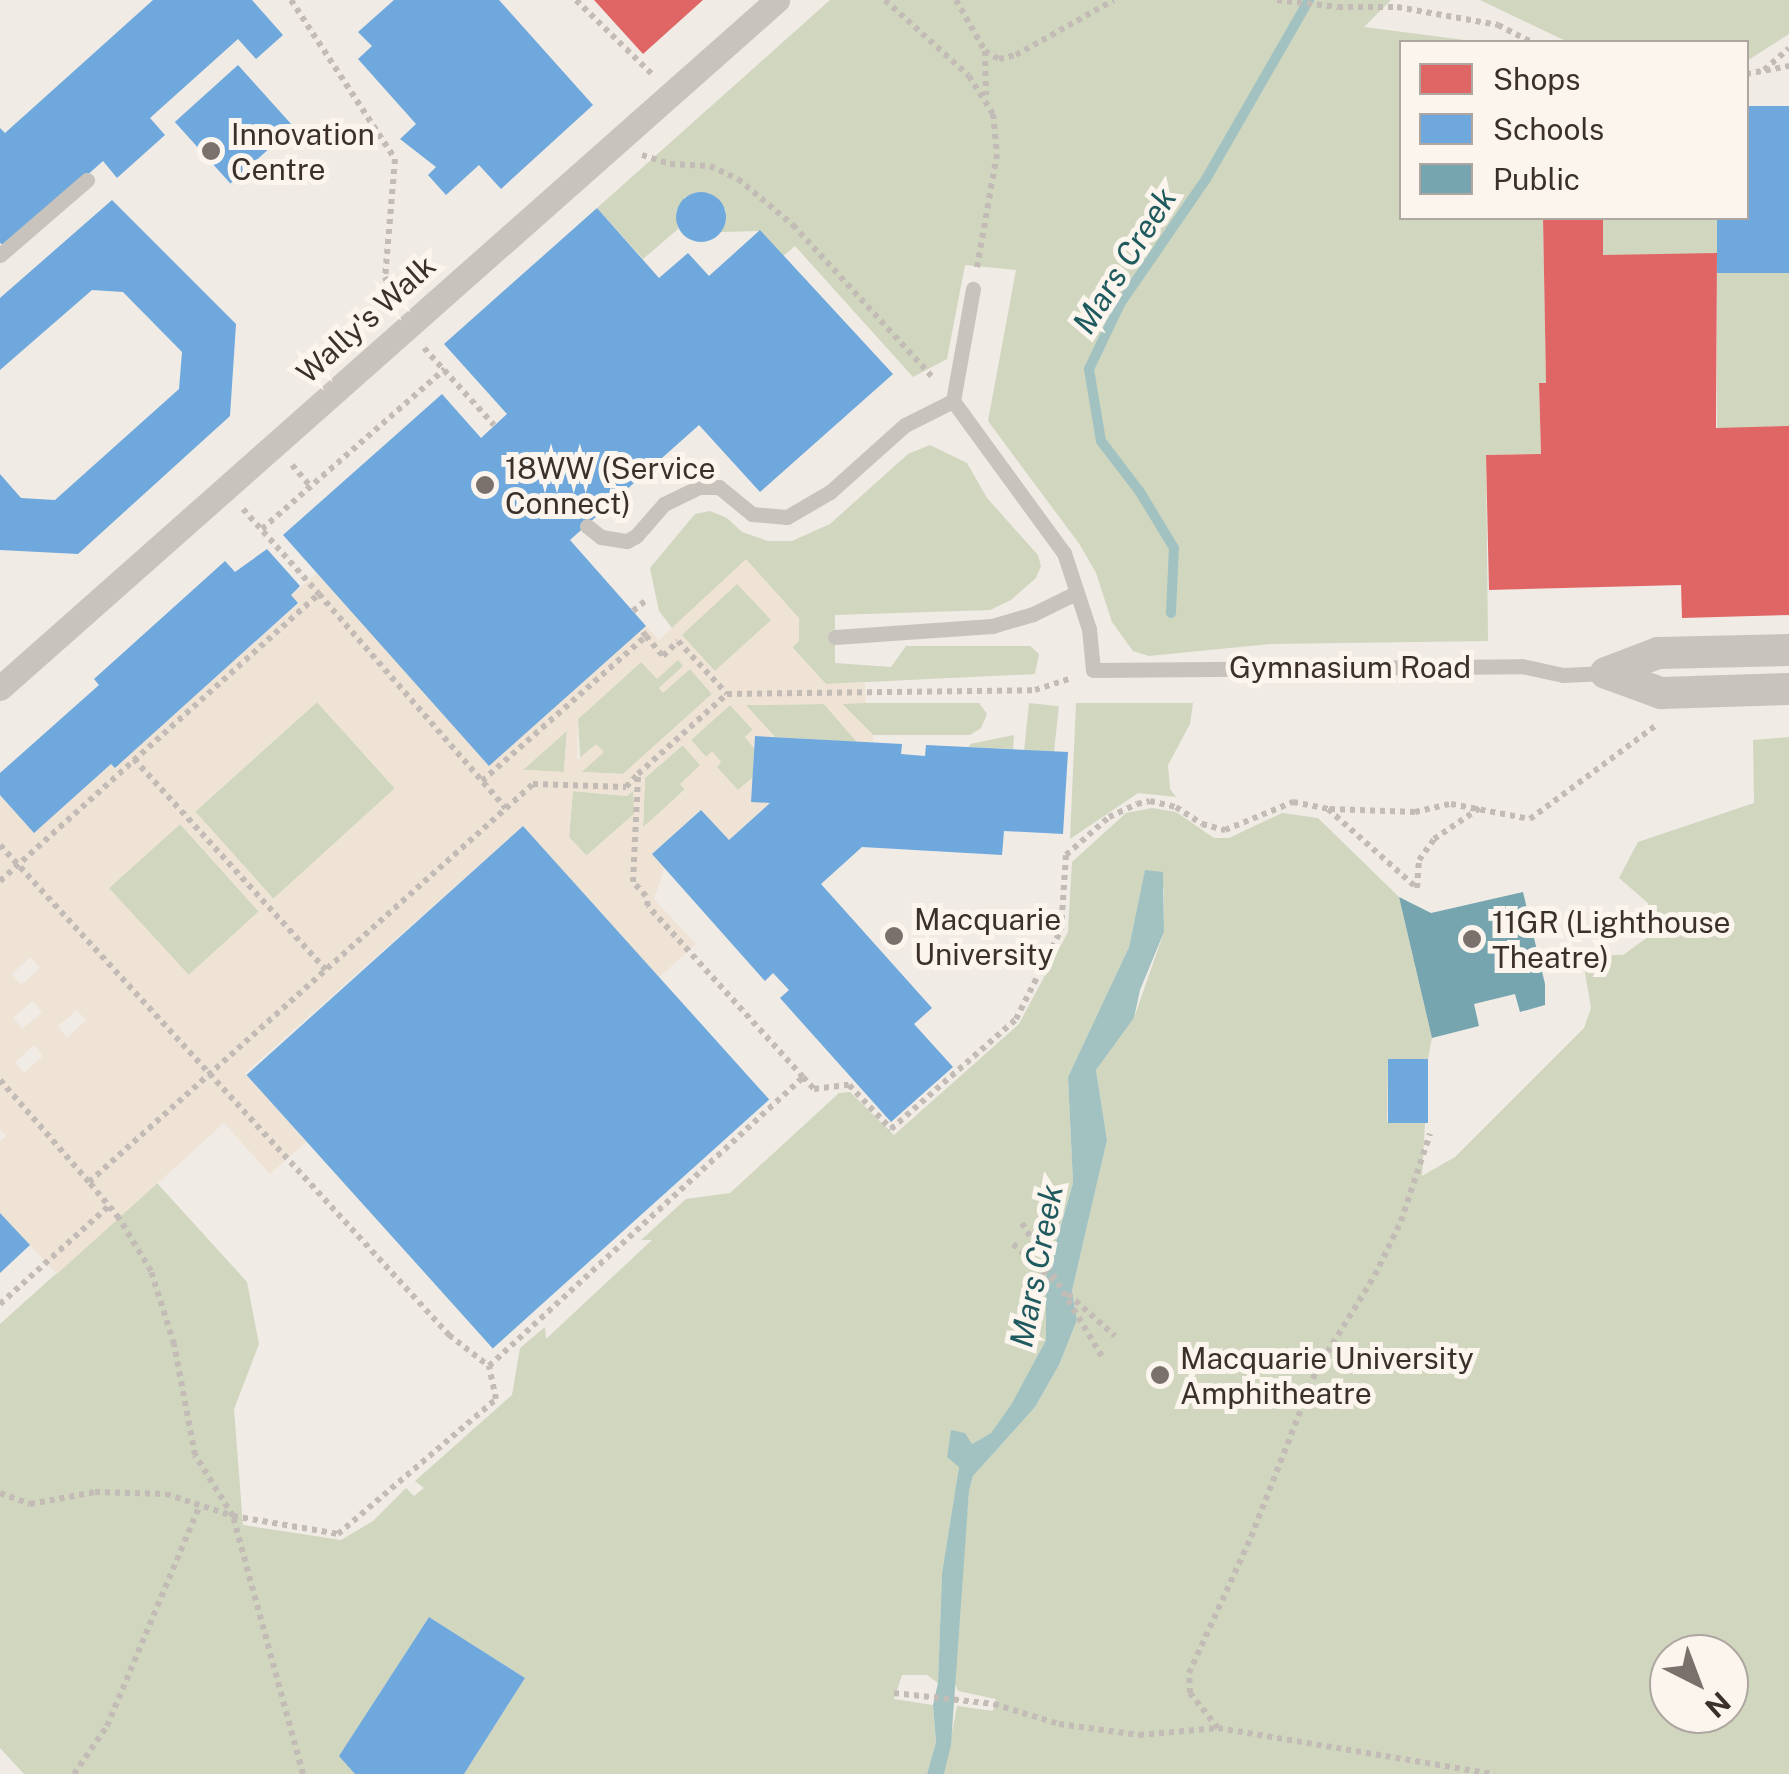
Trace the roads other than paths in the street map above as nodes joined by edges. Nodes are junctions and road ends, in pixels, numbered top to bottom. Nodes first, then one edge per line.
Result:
1 (777, 0) edge
2 (87, 180) dead end
3 (0, 256) edge
4 (973, 289) road end
5 (952, 400) junction
6 (586, 526) dead end
7 (1074, 594) junction
8 (835, 637) dead end
9 (1789, 650) edge
10 (1606, 673) junction
11 (0, 688) edge
12 (1789, 689) edge

1 - 11 street, Wally's Walk
2 - 3 lane
4 - 5 lane
5 - 6 lane
5 - 7 lane
7 - 8 lane
7 - 10 lane, Gymnasium Road
9 - 10 street, Gymnasium Road
10 - 12 street, Gymnasium Road

